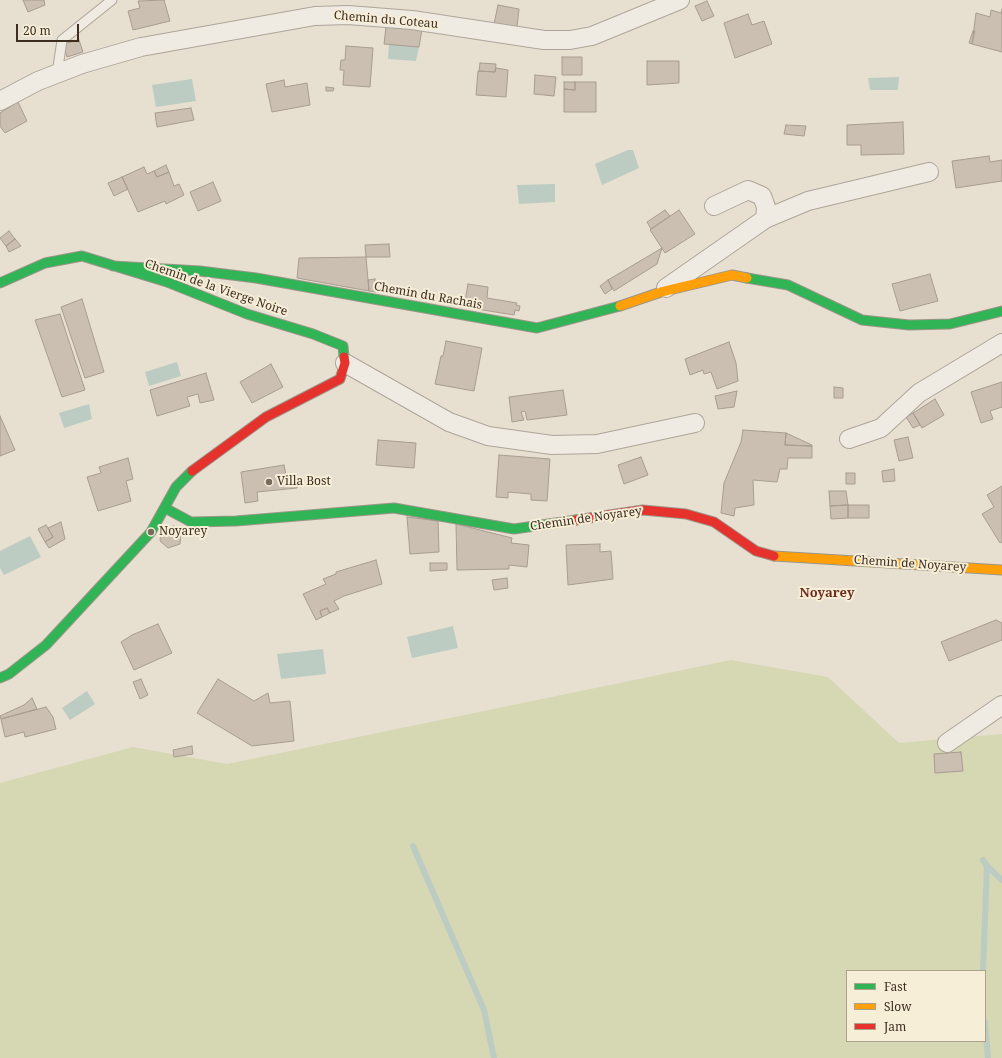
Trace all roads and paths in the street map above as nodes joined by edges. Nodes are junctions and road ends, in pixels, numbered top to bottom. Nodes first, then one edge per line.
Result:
1 (112, 0) edge
2 (680, 0) edge
3 (57, 74) junction
4 (0, 101) edge
5 (929, 172) dead end
6 (714, 206) dead end
7 (765, 219) junction
8 (113, 266) junction
9 (0, 283) edge
10 (662, 292) junction
11 (1002, 311) edge
12 (1002, 343) edge
13 (345, 363) junction
14 (695, 423) dead end
15 (849, 439) dead end
16 (165, 508) junction
17 (1002, 570) edge
18 (0, 678) edge
19 (1002, 705) edge
20 (947, 743) dead end

1 - 3 lane
2 - 3 street, Chemin du Coteau
3 - 4 street, Chemin du Coteau
5 - 7 street
6 - 7 street
7 - 10 street
8 - 9 street, Chemin de la Vierge Noire
8 - 10 street, Chemin du Rachais
8 - 13 street, Chemin de la Vierge Noire
10 - 11 street, Chemin du Rachais
12 - 15 street
13 - 14 street
13 - 16 street
16 - 17 street, Chemin de Noyarey
16 - 18 street
19 - 20 street

